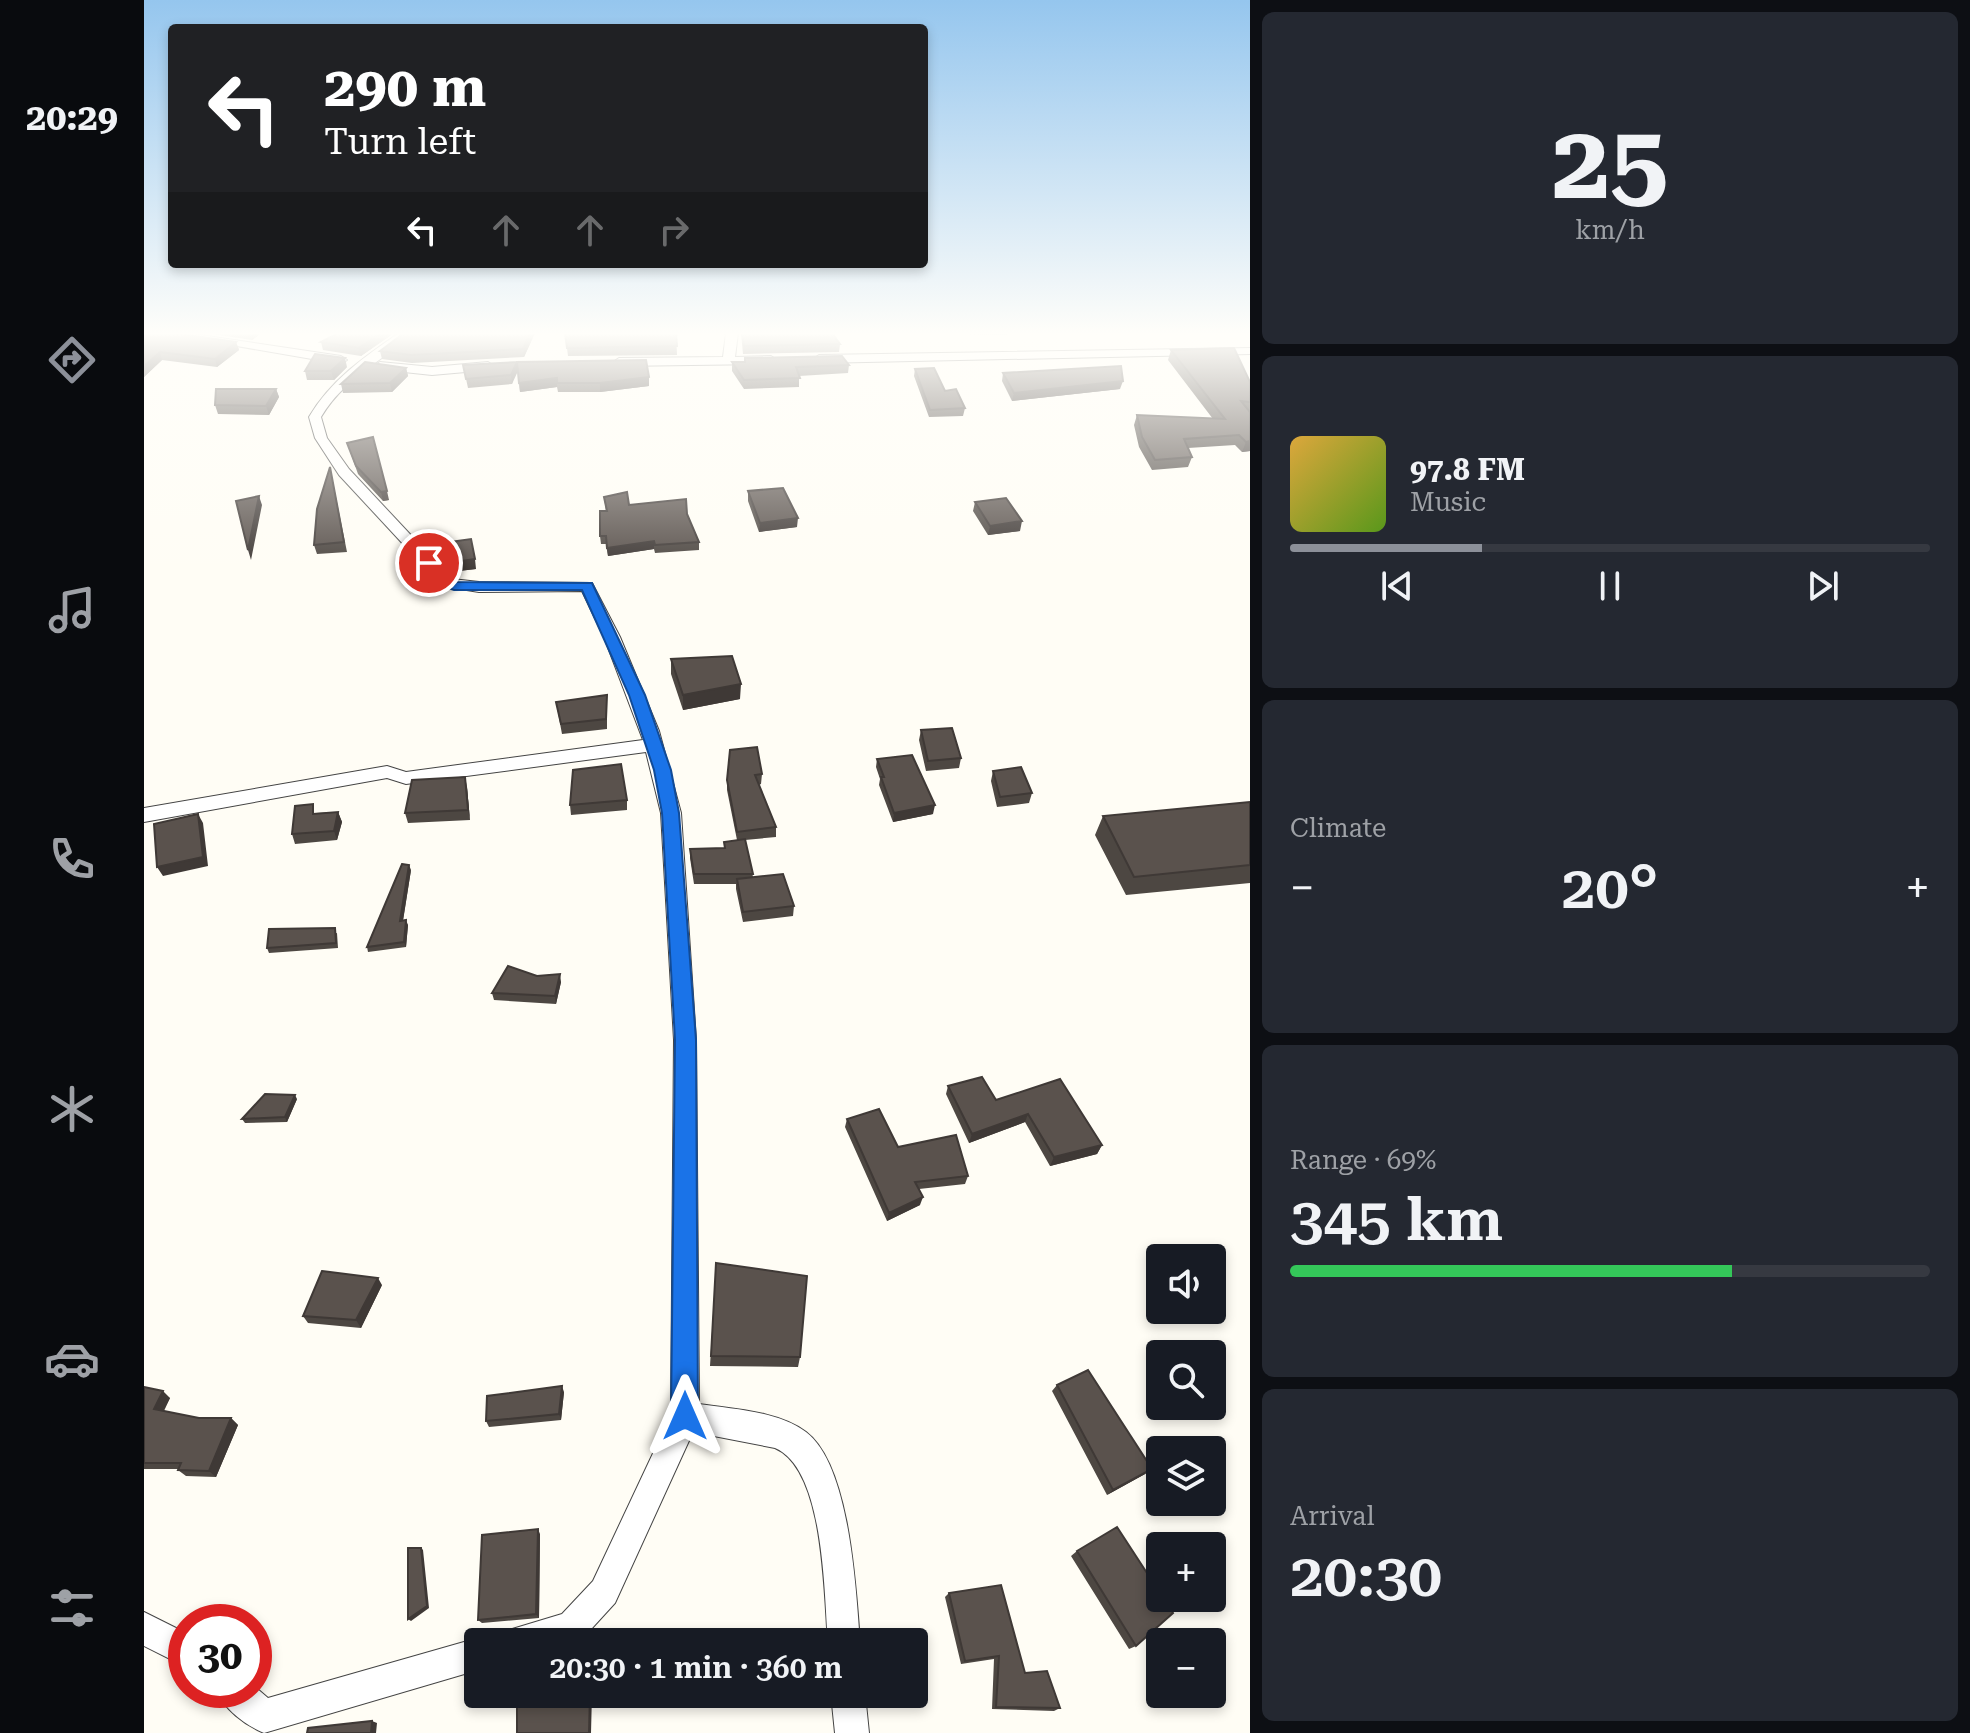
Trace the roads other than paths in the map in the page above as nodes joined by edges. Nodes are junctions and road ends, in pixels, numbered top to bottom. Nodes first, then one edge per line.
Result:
1 (317, 414) edge
2 (654, 745) junction
3 (144, 815) edge
4 (685, 1416) junction
5 (144, 1628) edge
6 (569, 1628) edge
7 (843, 1628) edge
8 (168, 1641) edge
9 (464, 1658) edge
10 (247, 1708) edge
11 (849, 1708) edge
12 (260, 1724) edge
13 (852, 1733) edge

1 - 2 street
2 - 3 street
2 - 4 street
4 - 6 street
4 - 7 street
5 - 8 street
9 - 12 street
10 - 12 street
11 - 13 street

